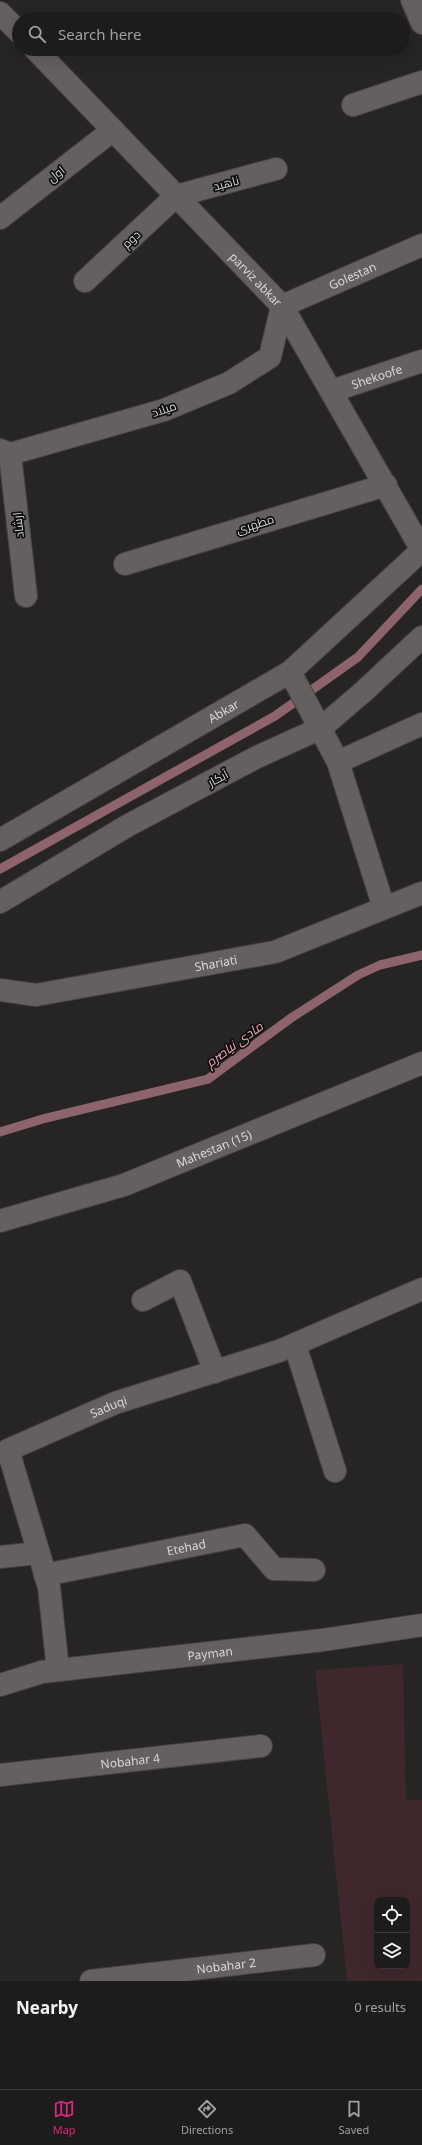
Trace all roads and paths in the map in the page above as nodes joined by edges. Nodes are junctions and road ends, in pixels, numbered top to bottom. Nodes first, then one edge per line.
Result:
1 (412, 0) edge
2 (0, 13) edge
3 (422, 23) edge
4 (12, 25) edge
5 (42, 56) edge
6 (422, 82) edge
7 (353, 105) dead end
8 (113, 130) junction
9 (276, 169) dead end
10 (176, 196) junction
11 (0, 218) edge
12 (422, 245) edge
13 (85, 281) dead end
14 (282, 306) junction
15 (422, 361) edge
16 (332, 391) junction
17 (5, 452) edge
18 (386, 485) junction
19 (422, 550) edge
20 (125, 564) dead end
21 (26, 596) dead end
22 (422, 637) edge
23 (290, 672) junction
24 (422, 724) edge
25 (321, 728) junction
26 (338, 762) junction
27 (0, 840) edge
28 (422, 893) edge
29 (0, 902) edge
30 (384, 908) junction
31 (0, 990) edge
32 (422, 1063) edge
33 (0, 1221) edge
34 (422, 1289) edge
35 (143, 1300) dead end
36 (295, 1345) junction
37 (215, 1372) junction
38 (4, 1451) edge
39 (335, 1470) dead end
40 (38, 1552) junction
41 (0, 1557) edge
42 (314, 1570) dead end
43 (45, 1575) junction
44 (422, 1625) edge
45 (58, 1670) junction
46 (0, 1685) edge
47 (261, 1746) dead end
48 (0, 1775) edge
49 (314, 1955) dead end
50 (91, 1981) edge

1 - 3 street
2 - 4 street
5 - 8 street, parviz abkar
6 - 7 street
8 - 10 street, parviz abkar
8 - 11 street, اول
9 - 10 street, ناهید
10 - 13 street, دوم
10 - 14 street, parviz abkar
12 - 14 street, Golestan
14 - 16 street, parviz abkar
14 - 17 street, میلاد
15 - 16 street, Shekoofe
16 - 18 street, parviz abkar
17 - 21 street, ارشاد
18 - 19 street, parviz abkar
18 - 20 street, مطهری
19 - 23 street, Abkar
22 - 25 street, آبکار
23 - 25 street
23 - 27 street, Abkar
24 - 26 street
25 - 26 street
25 - 29 street, آبکار
26 - 30 street
28 - 30 street, Shariati
30 - 31 street, Shariati
32 - 33 street, Mahestan (15)
34 - 36 street, Saduqi
35 - 37 street
36 - 37 street, Saduqi
36 - 39 street
37 - 38 street, Saduqi
38 - 40 street, Saduqi
40 - 41 street
40 - 43 street, Saduqi
42 - 43 street, Etehad
43 - 45 street, Saduqi
44 - 45 street, Payman
45 - 46 street, Payman
47 - 48 street, Nobahar 4
49 - 50 street, Nobahar 2

